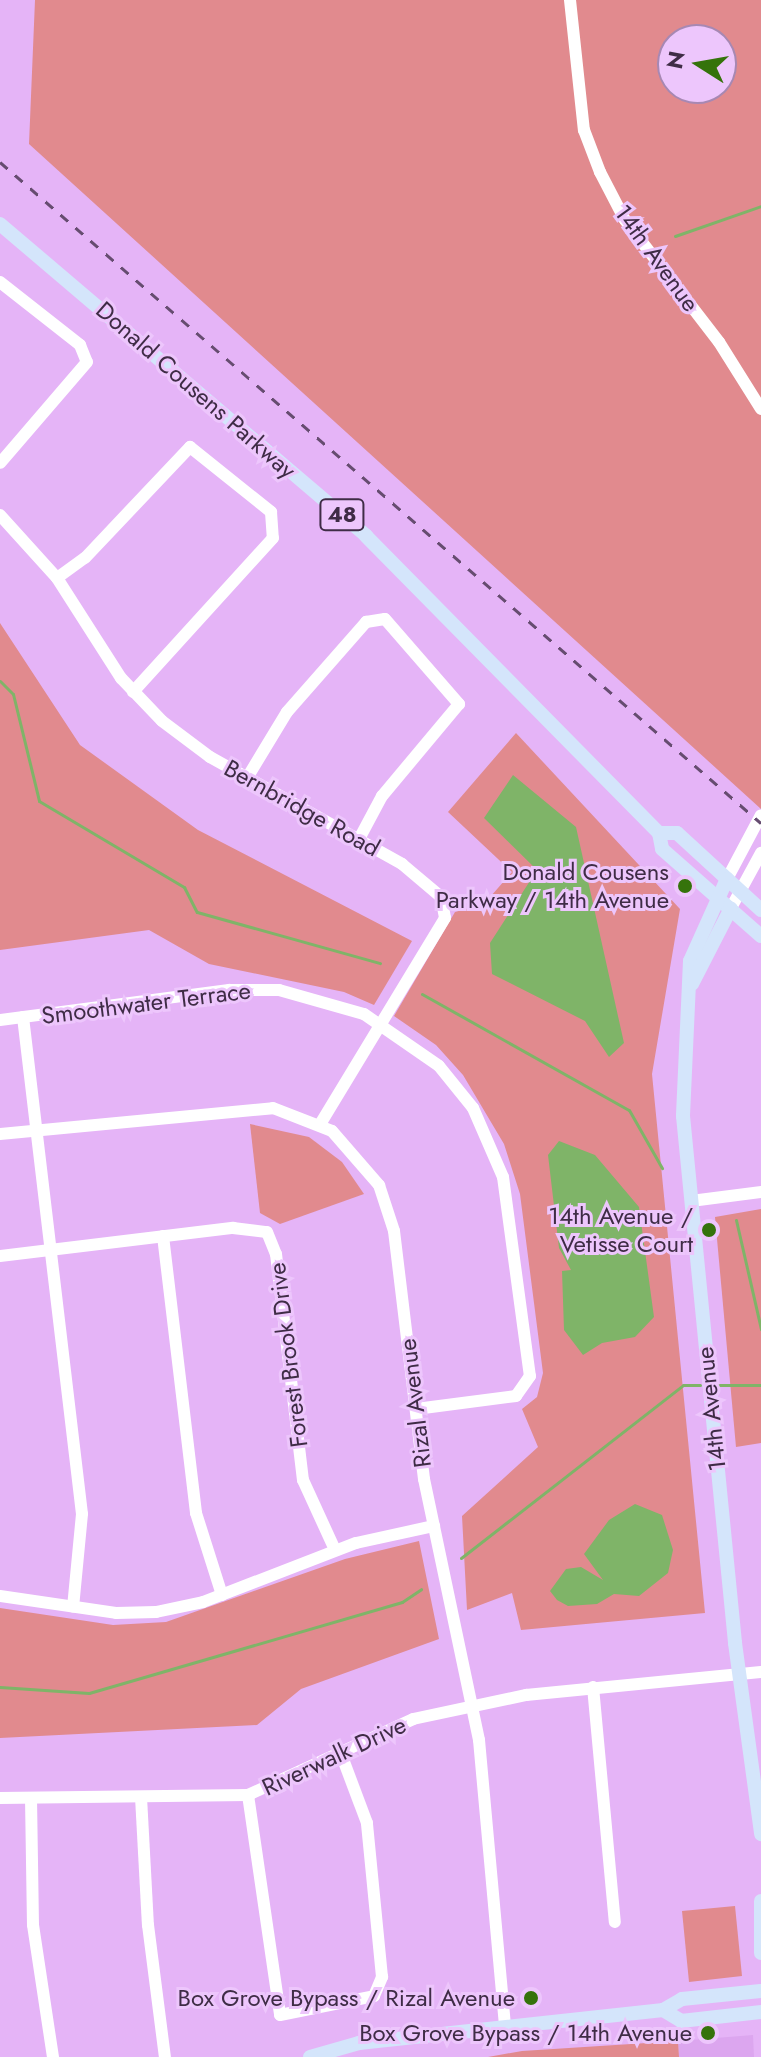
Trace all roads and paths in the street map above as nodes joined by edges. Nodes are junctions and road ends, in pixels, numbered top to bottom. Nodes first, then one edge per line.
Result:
1 (570, 0) edge
2 (0, 224) edge
3 (0, 282) edge
4 (761, 409) edge
5 (0, 463) edge
6 (0, 515) edge
7 (57, 578) junction
8 (133, 692) junction
9 (247, 778) junction
10 (761, 815) edge
11 (659, 833) junction
12 (359, 839) junction
13 (761, 853) edge
14 (727, 879) junction
15 (741, 891) junction
16 (718, 897) junction
17 (731, 908) junction
18 (761, 910) edge
19 (761, 936) edge
20 (692, 984) junction
21 (23, 1017) junction
22 (0, 1020) edge
23 (381, 1023) junction
24 (320, 1124) junction
25 (36, 1130) junction
26 (0, 1134) edge
27 (761, 1192) edge
28 (691, 1201) junction
29 (163, 1236) junction
30 (50, 1249) junction
31 (0, 1256) edge
32 (416, 1409) junction
33 (434, 1526) junction
34 (335, 1550) junction
35 (222, 1595) junction
36 (0, 1596) edge
37 (73, 1607) junction
38 (761, 1672) edge
39 (741, 1673) junction
40 (593, 1687) junction
41 (472, 1705) junction
42 (340, 1751) junction
43 (248, 1795) junction
44 (141, 1797) junction
45 (0, 1798) edge
46 (31, 1798) junction
47 (761, 1834) edge
48 (761, 1901) edge
49 (615, 1922) dead end
50 (761, 1953) edge
51 (761, 1991) edge
52 (663, 2010) junction
53 (761, 2012) edge
54 (505, 2028) junction
55 (53, 2057) edge
56 (165, 2057) edge
57 (310, 2057) edge

1 - 4 street, 14th Avenue
2 - 11 main road, Donald Cousens Parkway / 48
3 - 5 street
6 - 7 street, Bernbridge Road
7 - 8 street, Bernbridge Road
7 - 8 street
8 - 9 street, Bernbridge Road
9 - 12 street, Bernbridge Road
9 - 12 street
10 - 14 street, 14th Avenue
11 - 14 main road, Donald Cousens Parkway / 48
11 - 16 main road, Donald Cousens Parkway / 48
12 - 23 street, Bernbridge Road
13 - 15 street, 14th Avenue
14 - 15 main road, Donald Cousens Parkway / 48
14 - 16 main road, 14th Avenue
15 - 17 street, 14th Avenue
15 - 18 main road, Donald Cousens Parkway / 48
16 - 17 main road, Donald Cousens Parkway / 48
16 - 20 main road, 14th Avenue
17 - 19 main road, Donald Cousens Parkway / 48
17 - 20 main road, 14th Avenue
20 - 28 main road, 14th Avenue
21 - 22 street, Smoothwater Terrace
21 - 23 street, Smoothwater Terrace
21 - 25 street
23 - 24 street, Bernbridge Road
23 - 32 street, Smoothwater Terrace
24 - 25 street, Rizal Avenue
24 - 32 street, Rizal Avenue
25 - 26 street, Rizal Avenue
25 - 30 street
27 - 28 street
28 - 39 main road, 14th Avenue
29 - 30 street, Forest Brook Drive
29 - 34 street, Forest Brook Drive
29 - 35 street
30 - 31 street, Forest Brook Drive
30 - 37 street
32 - 33 street, Rizal Avenue
33 - 34 street
33 - 41 street, Rizal Avenue
34 - 35 street
35 - 37 street
36 - 37 street
38 - 39 street, Riverwalk Drive
39 - 40 street, Riverwalk Drive
39 - 47 main road, 14th Avenue
40 - 41 street, Riverwalk Drive
40 - 49 street
41 - 42 street, Riverwalk Drive
41 - 54 street, Rizal Avenue
42 - 43 street, Riverwalk Drive
42 - 43 street
43 - 44 street, Riverwalk Drive
44 - 46 street, Riverwalk Drive
44 - 56 street
45 - 46 street, Riverwalk Drive
46 - 55 street
48 - 50 main road
51 - 52 main road
52 - 53 main road
52 - 54 main road
54 - 57 main road

